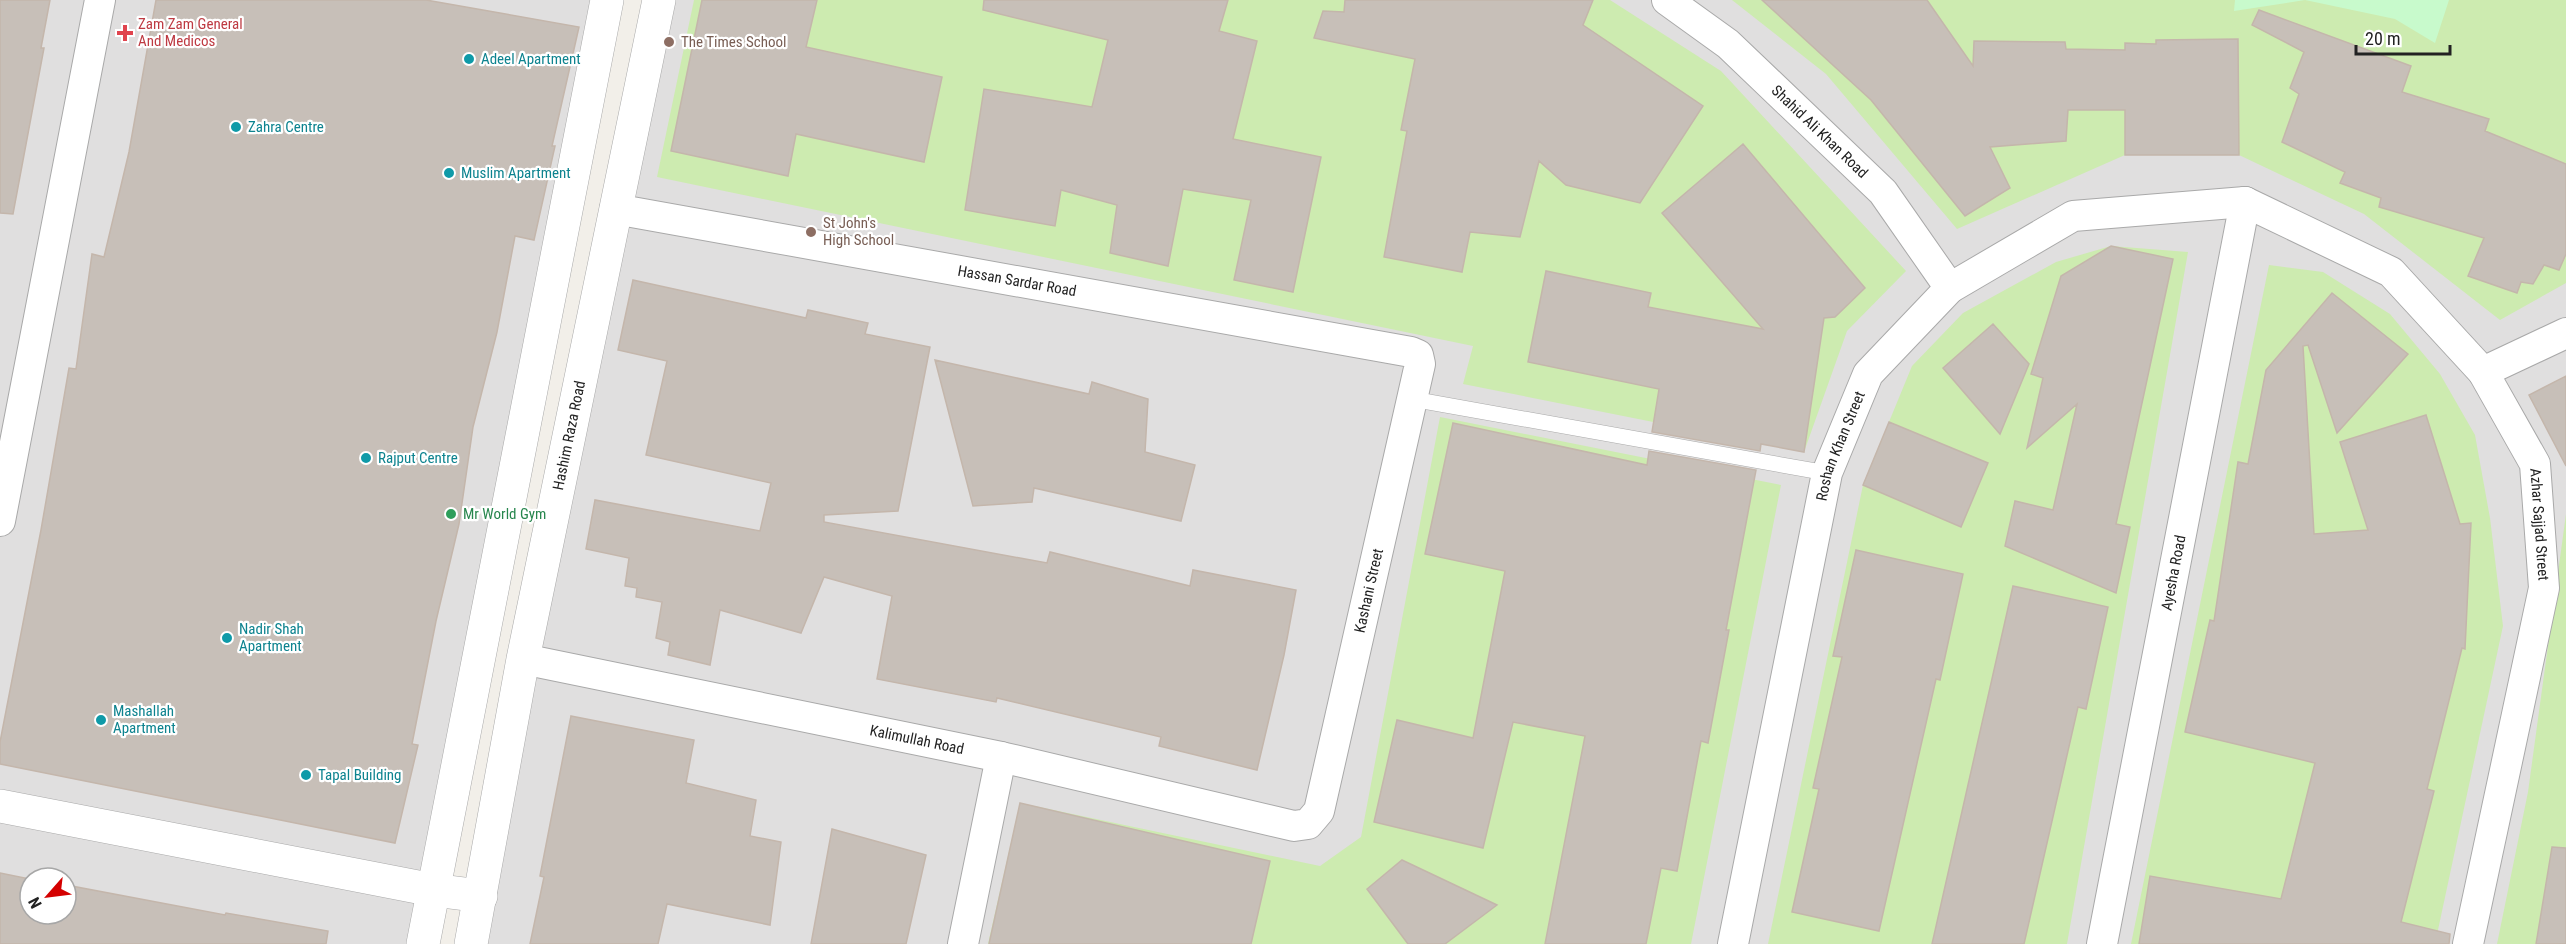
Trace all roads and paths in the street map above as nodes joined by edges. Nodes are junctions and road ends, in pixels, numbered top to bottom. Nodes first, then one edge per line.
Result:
1 (100, 0) edge
2 (608, 0) edge
3 (659, 0) edge
4 (1666, 0) edge
5 (2245, 202) junction
6 (615, 209) junction
7 (1950, 288) junction
8 (2566, 333) edge
9 (1418, 355) joint
10 (2483, 372) junction
11 (1412, 399) junction
12 (1827, 473) junction
13 (0, 521) edge
14 (523, 659) junction
15 (1001, 757) junction
16 (0, 806) edge
17 (1308, 824) joint
18 (433, 890) junction
19 (481, 896) junction
20 (423, 944) edge
21 (471, 944) edge
22 (963, 944) edge
23 (1733, 944) edge
24 (2103, 944) edge
25 (2468, 944) edge

1 - 13 street
2 - 18 street
3 - 6 street, Hashim Raza Road
4 - 7 street, Shahid Ali Khan Road
5 - 7 street, Roshan Khan Street
5 - 10 street, Azhar Sajjad Street
5 - 24 street, Ayesha Road
6 - 9 street, Hassan Sardar Road
6 - 14 street, Hashim Raza Road
7 - 12 street, Roshan Khan Street
8 - 10 street
9 - 11 street, Kashani Street
10 - 25 street, Azhar Sajjad Street
11 - 12 lane
11 - 17 street, Kashani Street
12 - 23 street, Roshan Khan Street
14 - 15 street, Kalimullah Road
14 - 19 street, Hashim Raza Road
15 - 17 street, Kalimullah Road
15 - 22 street
16 - 18 street
18 - 19 street
18 - 20 street
19 - 21 street, Hashim Raza Road

